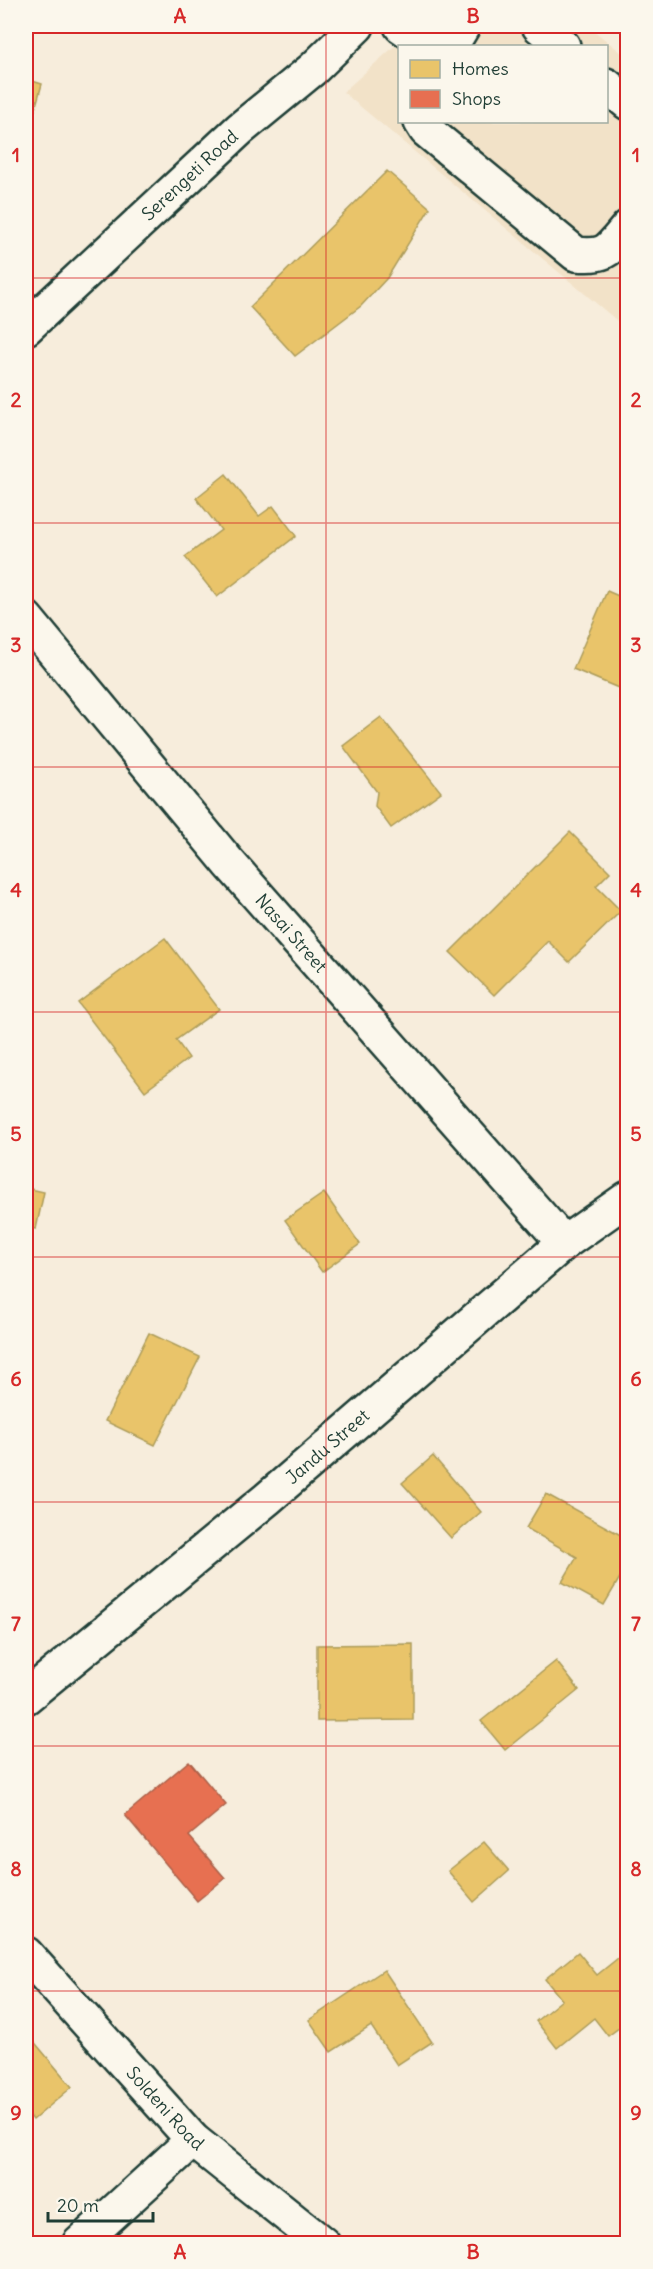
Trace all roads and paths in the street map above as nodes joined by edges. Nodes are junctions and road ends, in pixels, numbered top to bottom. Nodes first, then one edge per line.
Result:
1 (357, 26) edge
2 (400, 26) edge
3 (463, 26) edge
4 (539, 26) edge
5 (428, 45) edge
6 (453, 45) edge
7 (562, 45) edge
8 (608, 87) edge
9 (627, 104) edge
10 (422, 123) edge
11 (627, 227) edge
12 (26, 328) edge
13 (26, 618) edge
14 (627, 1198) edge
15 (564, 1243) junction
16 (26, 1697) edge
17 (26, 1954) edge
18 (193, 2140) junction
19 (79, 2244) edge
20 (323, 2244) edge

1 - 12 street, Serengeti Road
2 - 5 street
3 - 6 street
4 - 7 street
8 - 9 street
10 - 11 street
13 - 15 street, Nasai Street
14 - 15 street, Jandu Street
15 - 16 street, Jandu Street
17 - 18 street, Soldeni Road
18 - 19 street
18 - 20 street, Soldeni Road

